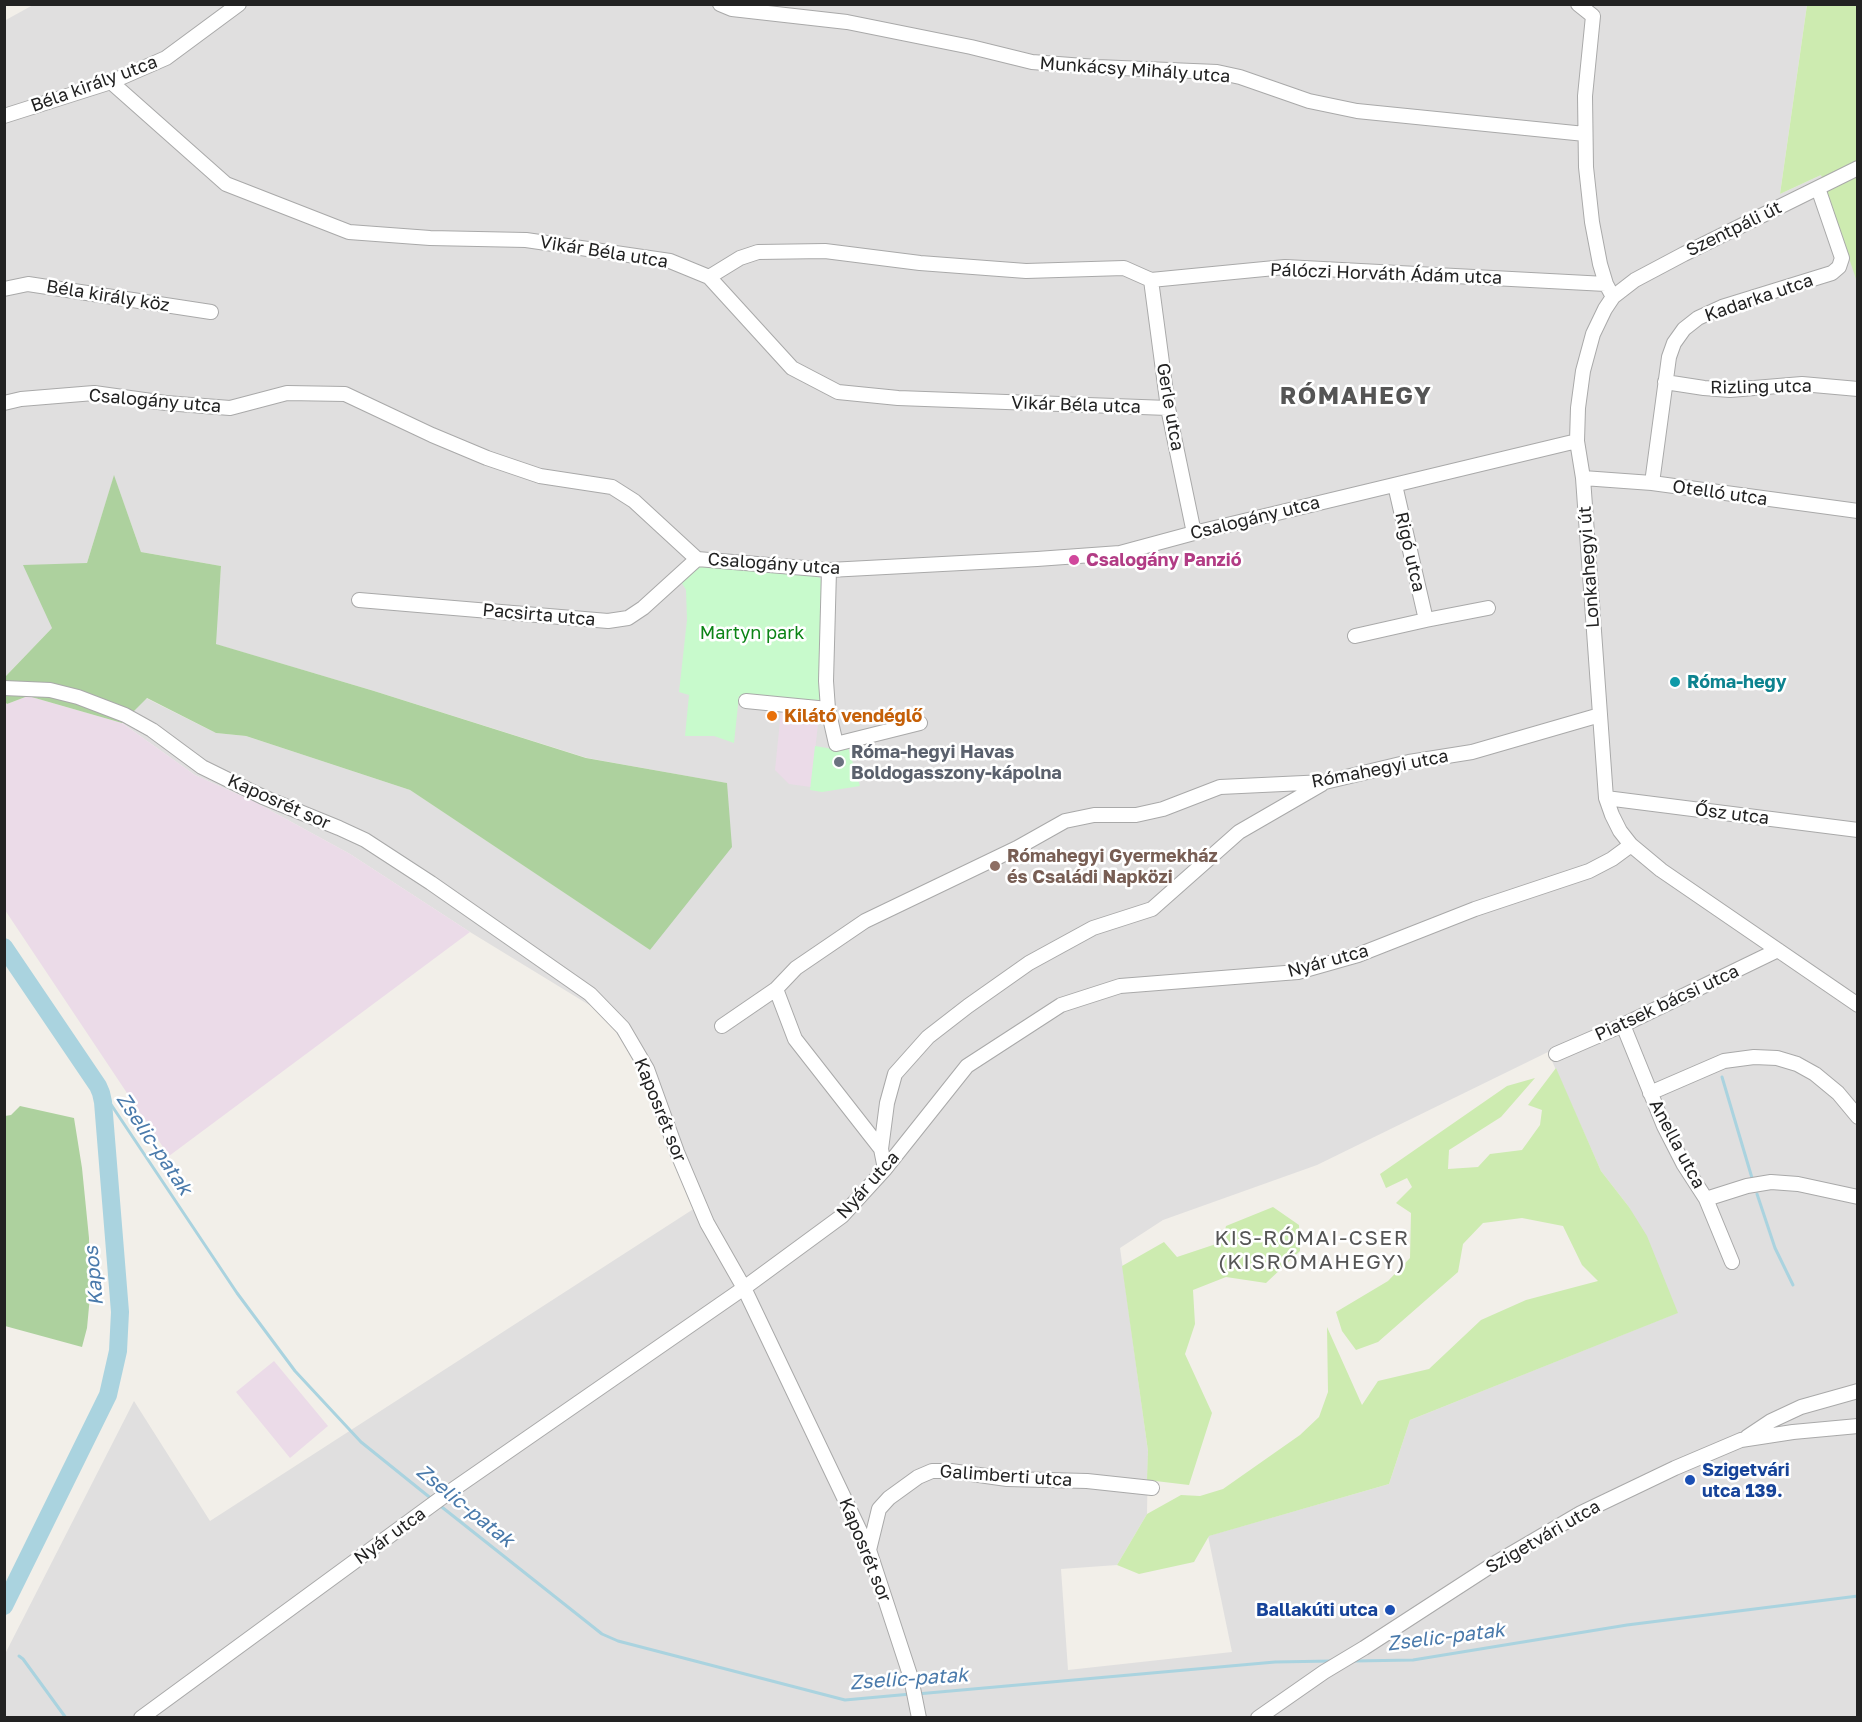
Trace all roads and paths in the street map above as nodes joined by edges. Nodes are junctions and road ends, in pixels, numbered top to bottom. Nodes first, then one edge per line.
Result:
1 (239, 4) edge
2 (720, 4) edge
3 (1578, 4) edge
4 (111, 82) junction
5 (4, 116) edge
6 (1585, 134) junction
7 (1857, 168) edge
8 (1818, 188) junction
9 (709, 277) junction
10 (1151, 280) junction
11 (1606, 284) junction
12 (4, 290) edge
13 (1613, 297) junction
14 (211, 312) dead end
15 (1665, 382) junction
16 (1857, 389) edge
17 (4, 403) edge
18 (1168, 408) junction
19 (1577, 441) junction
20 (1583, 478) junction
21 (1652, 483) junction
22 (1395, 485) junction
23 (1857, 511) edge
24 (1194, 533) junction
25 (697, 559) junction
26 (829, 570) junction
27 (359, 600) dead end
28 (1488, 608) dead end
29 (1426, 620) junction
30 (1355, 636) dead end
31 (4, 688) edge
32 (746, 702) dead end
33 (828, 709) junction
34 (1600, 715) junction
35 (920, 723) dead end
36 (1324, 782) junction
37 (1606, 798) junction
38 (1857, 830) edge
39 (1631, 845) junction
40 (1778, 950) junction
41 (776, 989) junction
42 (1857, 1005) edge
43 (1623, 1025) junction
44 (722, 1026) dead end
45 (1556, 1054) dead end
46 (1650, 1093) junction
47 (1857, 1117) edge
48 (881, 1149) junction
49 (885, 1169) junction
50 (1857, 1197) edge
51 (1706, 1200) junction
52 (1732, 1262) dead end
53 (744, 1288) junction
54 (1857, 1391) edge
55 (1857, 1426) edge
56 (1742, 1440) junction
57 (1152, 1488) dead end
58 (869, 1550) junction
59 (918, 1711) edge
60 (141, 1718) edge
61 (1258, 1718) edge

1 - 4 street, Béla király utca
2 - 6 street, Munkácsy Mihály utca
3 - 6 street
4 - 5 street, Béla király utca
4 - 9 street, Vikár Béla utca
6 - 11 street
7 - 8 street, Szentpáli út
8 - 13 street, Szentpáli út
8 - 15 street, Kadarka utca
9 - 10 street, Pálóczi Horváth Ádám utca
9 - 18 street, Vikár Béla utca
10 - 11 street, Pálóczi Horváth Ádám utca
10 - 18 street, Gerle utca
11 - 13 street
12 - 14 street, Béla király köz
13 - 19 street, Lonkahegyi út
15 - 16 street, Rizling utca
15 - 21 street, Kadarka utca
17 - 25 street, Csalogány utca
18 - 24 street, Gerle utca
19 - 20 street, Lonkahegyi út
19 - 22 street, Csalogány utca
20 - 21 street, Otelló utca
20 - 34 street, Lonkahegyi út
21 - 23 street, Otelló utca
22 - 24 street, Csalogány utca
22 - 29 street, Rigó utca
24 - 26 street, Csalogány utca
25 - 26 street, Csalogány utca
25 - 27 street, Pacsirta utca
26 - 33 street
28 - 29 street
29 - 30 street
31 - 53 street, Kaposrét sor
32 - 33 street
33 - 35 street
34 - 36 street, Rómahegyi utca
34 - 37 street, Lonkahegyi út
36 - 41 street, Rómahegyi utca
36 - 48 street
37 - 38 street, Ősz utca
37 - 39 street, Lonkahegyi út
39 - 40 street, Lonkahegyi út
39 - 49 street, Nyár utca
40 - 42 street, Lonkahegyi út
40 - 43 street, Piatsek bácsi utca
41 - 44 street, Rómahegyi utca
41 - 48 street
43 - 45 street, Piatsek bácsi utca
43 - 46 street, Anella utca
46 - 47 street
46 - 51 street, Anella utca
48 - 49 street
49 - 53 street, Nyár utca
50 - 51 street
51 - 52 street, Anella utca
53 - 58 street, Kaposrét sor
53 - 60 street, Nyár utca
54 - 56 street
55 - 56 street, Szigetvári utca
56 - 61 street, Szigetvári utca
57 - 58 street, Galimberti utca
58 - 59 street, Kaposrét sor

